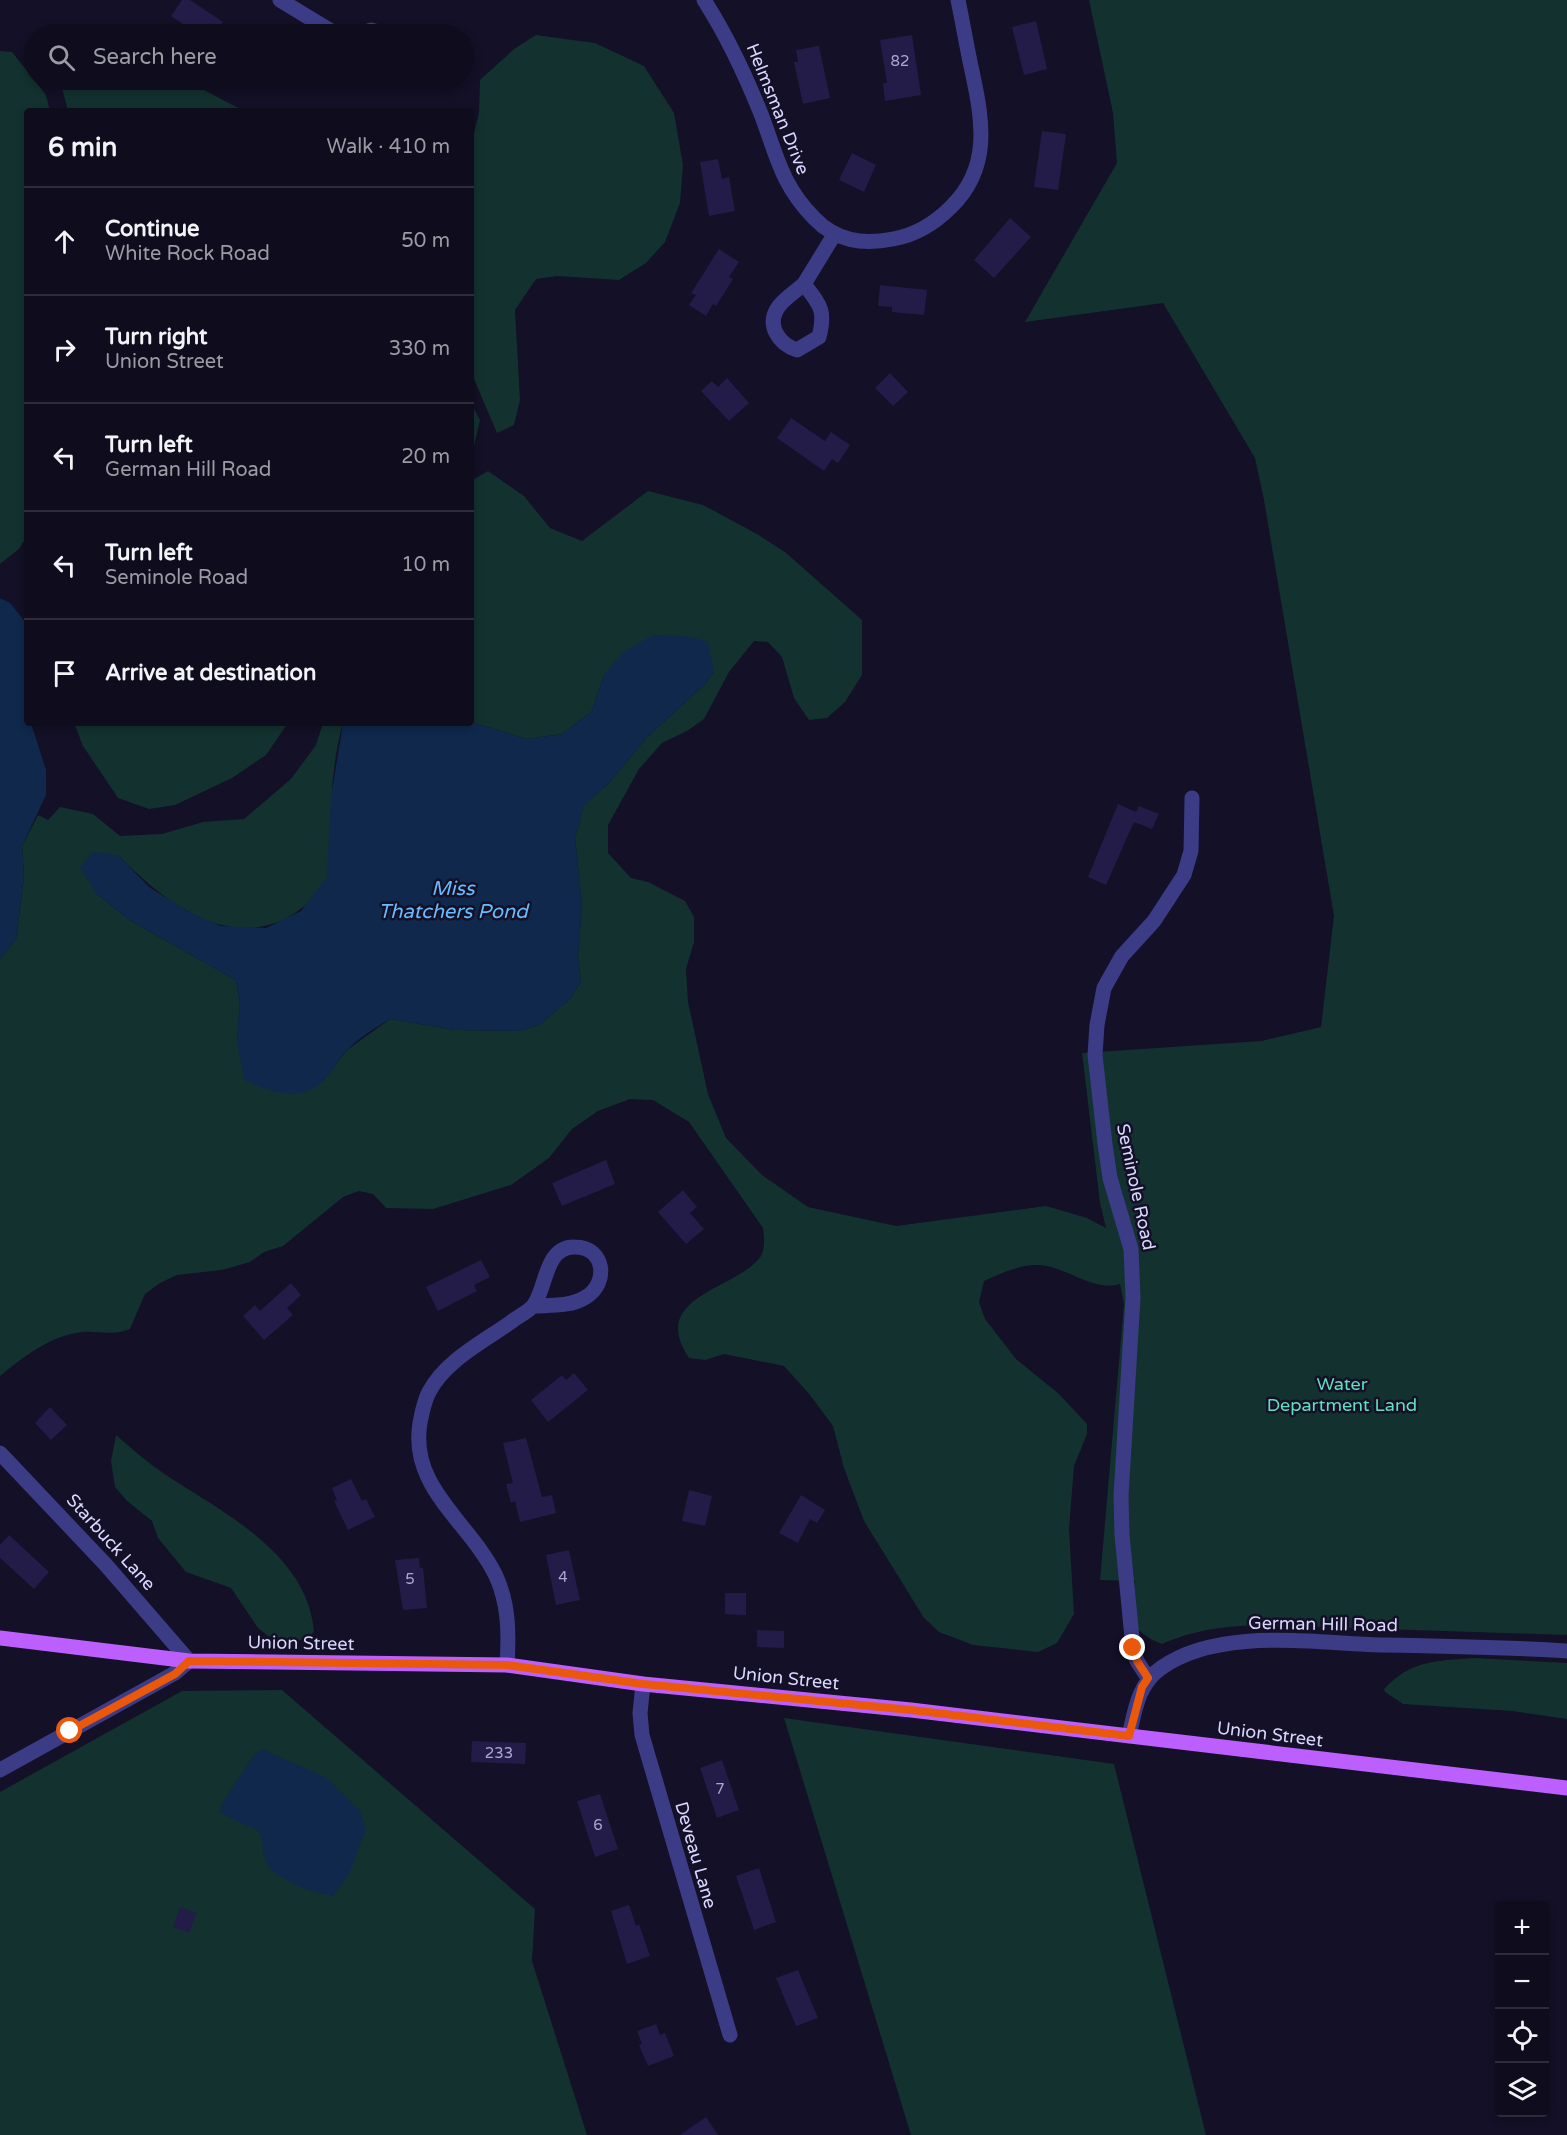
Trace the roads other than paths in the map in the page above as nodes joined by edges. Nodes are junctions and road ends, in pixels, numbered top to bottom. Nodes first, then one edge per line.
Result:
1 (280, 0) edge
2 (704, 0) edge
3 (958, 0) edge
4 (320, 24) edge
5 (834, 235) junction
6 (804, 284) dead end
7 (1192, 798) dead end
8 (533, 1306) junction
9 (0, 1453) edge
10 (0, 1638) edge
11 (1567, 1651) edge
12 (189, 1661) junction
13 (507, 1665) junction
14 (1148, 1678) junction
15 (643, 1684) junction
16 (1129, 1736) junction
17 (0, 1770) edge
18 (1567, 1788) edge
19 (730, 2035) dead end

1 - 4 street
2 - 5 street, Helmsman Drive
3 - 5 street, Helmsman Drive
5 - 6 street
7 - 14 street, Seminole Road
8 - 8 street
8 - 13 street
9 - 12 street, Starbuck Lane
10 - 12 main road, Union Street
11 - 14 street, German Hill Road
12 - 13 main road, Union Street
12 - 17 street
13 - 15 main road, Union Street
14 - 16 street
15 - 16 main road, Union Street
15 - 19 street, Deveau Lane
16 - 18 main road, Union Street

